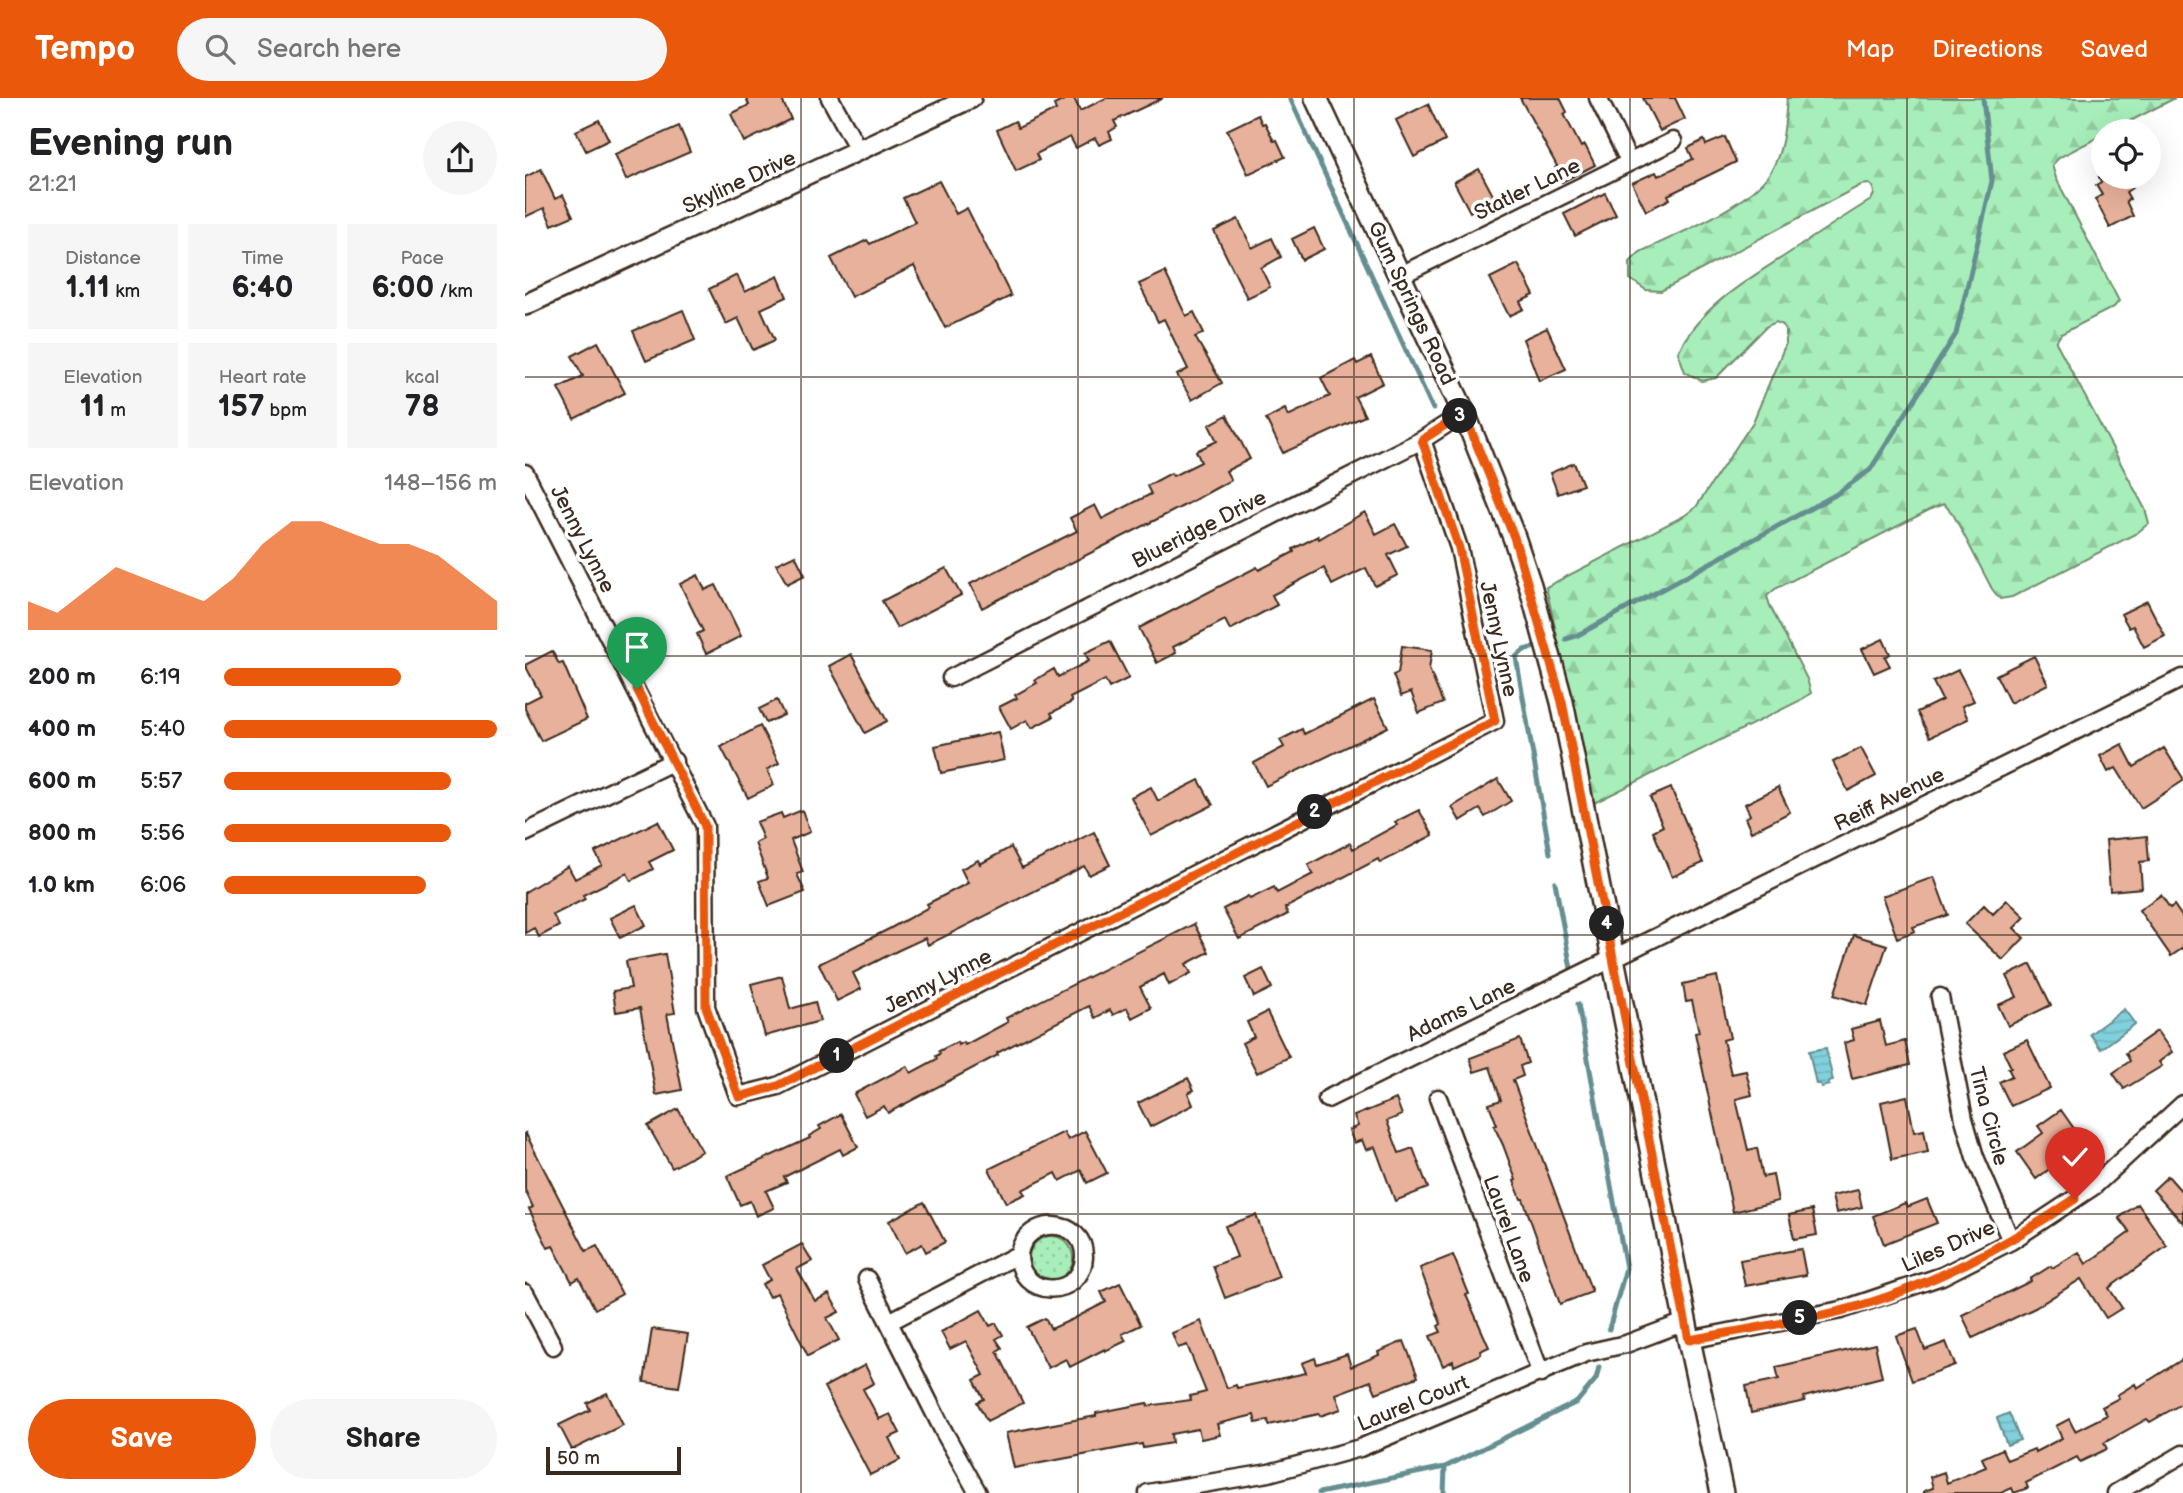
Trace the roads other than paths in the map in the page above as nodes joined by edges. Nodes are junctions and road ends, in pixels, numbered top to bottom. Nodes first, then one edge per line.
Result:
1 (830, 98) edge
2 (971, 98) edge
3 (1316, 98) edge
4 (1598, 98) edge
5 (1673, 141) dead end
6 (859, 151) junction
7 (1625, 153) dead end
8 (1399, 275) junction
9 (525, 305) edge
10 (1464, 413) junction
11 (1422, 440) junction
12 (525, 473) edge
13 (951, 678) dead end
14 (2183, 678) edge
15 (674, 761) junction
16 (525, 833) edge
17 (1614, 958) junction
18 (1940, 997) dead end
19 (1438, 1098) dead end
20 (1327, 1099) dead end
21 (2183, 1104) edge
22 (2011, 1241) junction
23 (1020, 1254) junction
24 (867, 1279) dead end
25 (525, 1293) edge
26 (889, 1322) junction
27 (1687, 1331) junction
28 (553, 1346) dead end
29 (1541, 1374) junction
30 (2183, 1454) edge
31 (978, 1493) edge
32 (1148, 1493) edge
33 (1722, 1493) edge
34 (2116, 1493) edge

1 - 6 street
2 - 6 street, Skyline Drive
3 - 8 main road, Gum Springs Road
4 - 7 street
5 - 8 street, Statler Lane
6 - 9 street, Skyline Drive
8 - 10 main road, Gum Springs Road
10 - 11 street, Blueridge Drive
10 - 17 main road, Gum Springs Road
11 - 13 street, Blueridge Drive
11 - 15 street, Jenny Lynne
12 - 15 street, Jenny Lynne
14 - 17 street, Reiff Avenue
15 - 16 street
17 - 20 street, Adams Lane
17 - 27 main road, Gum Springs Road
18 - 22 street, Tina Circle
19 - 29 street, Laurel Lane
21 - 22 street, Liles Drive
22 - 27 street, Liles Drive
23 - 23 street
23 - 26 street
24 - 26 street
25 - 28 street
26 - 31 street
27 - 29 street, Laurel Court
27 - 33 main road, Gum Springs Road
29 - 32 street, Laurel Court
30 - 34 street

